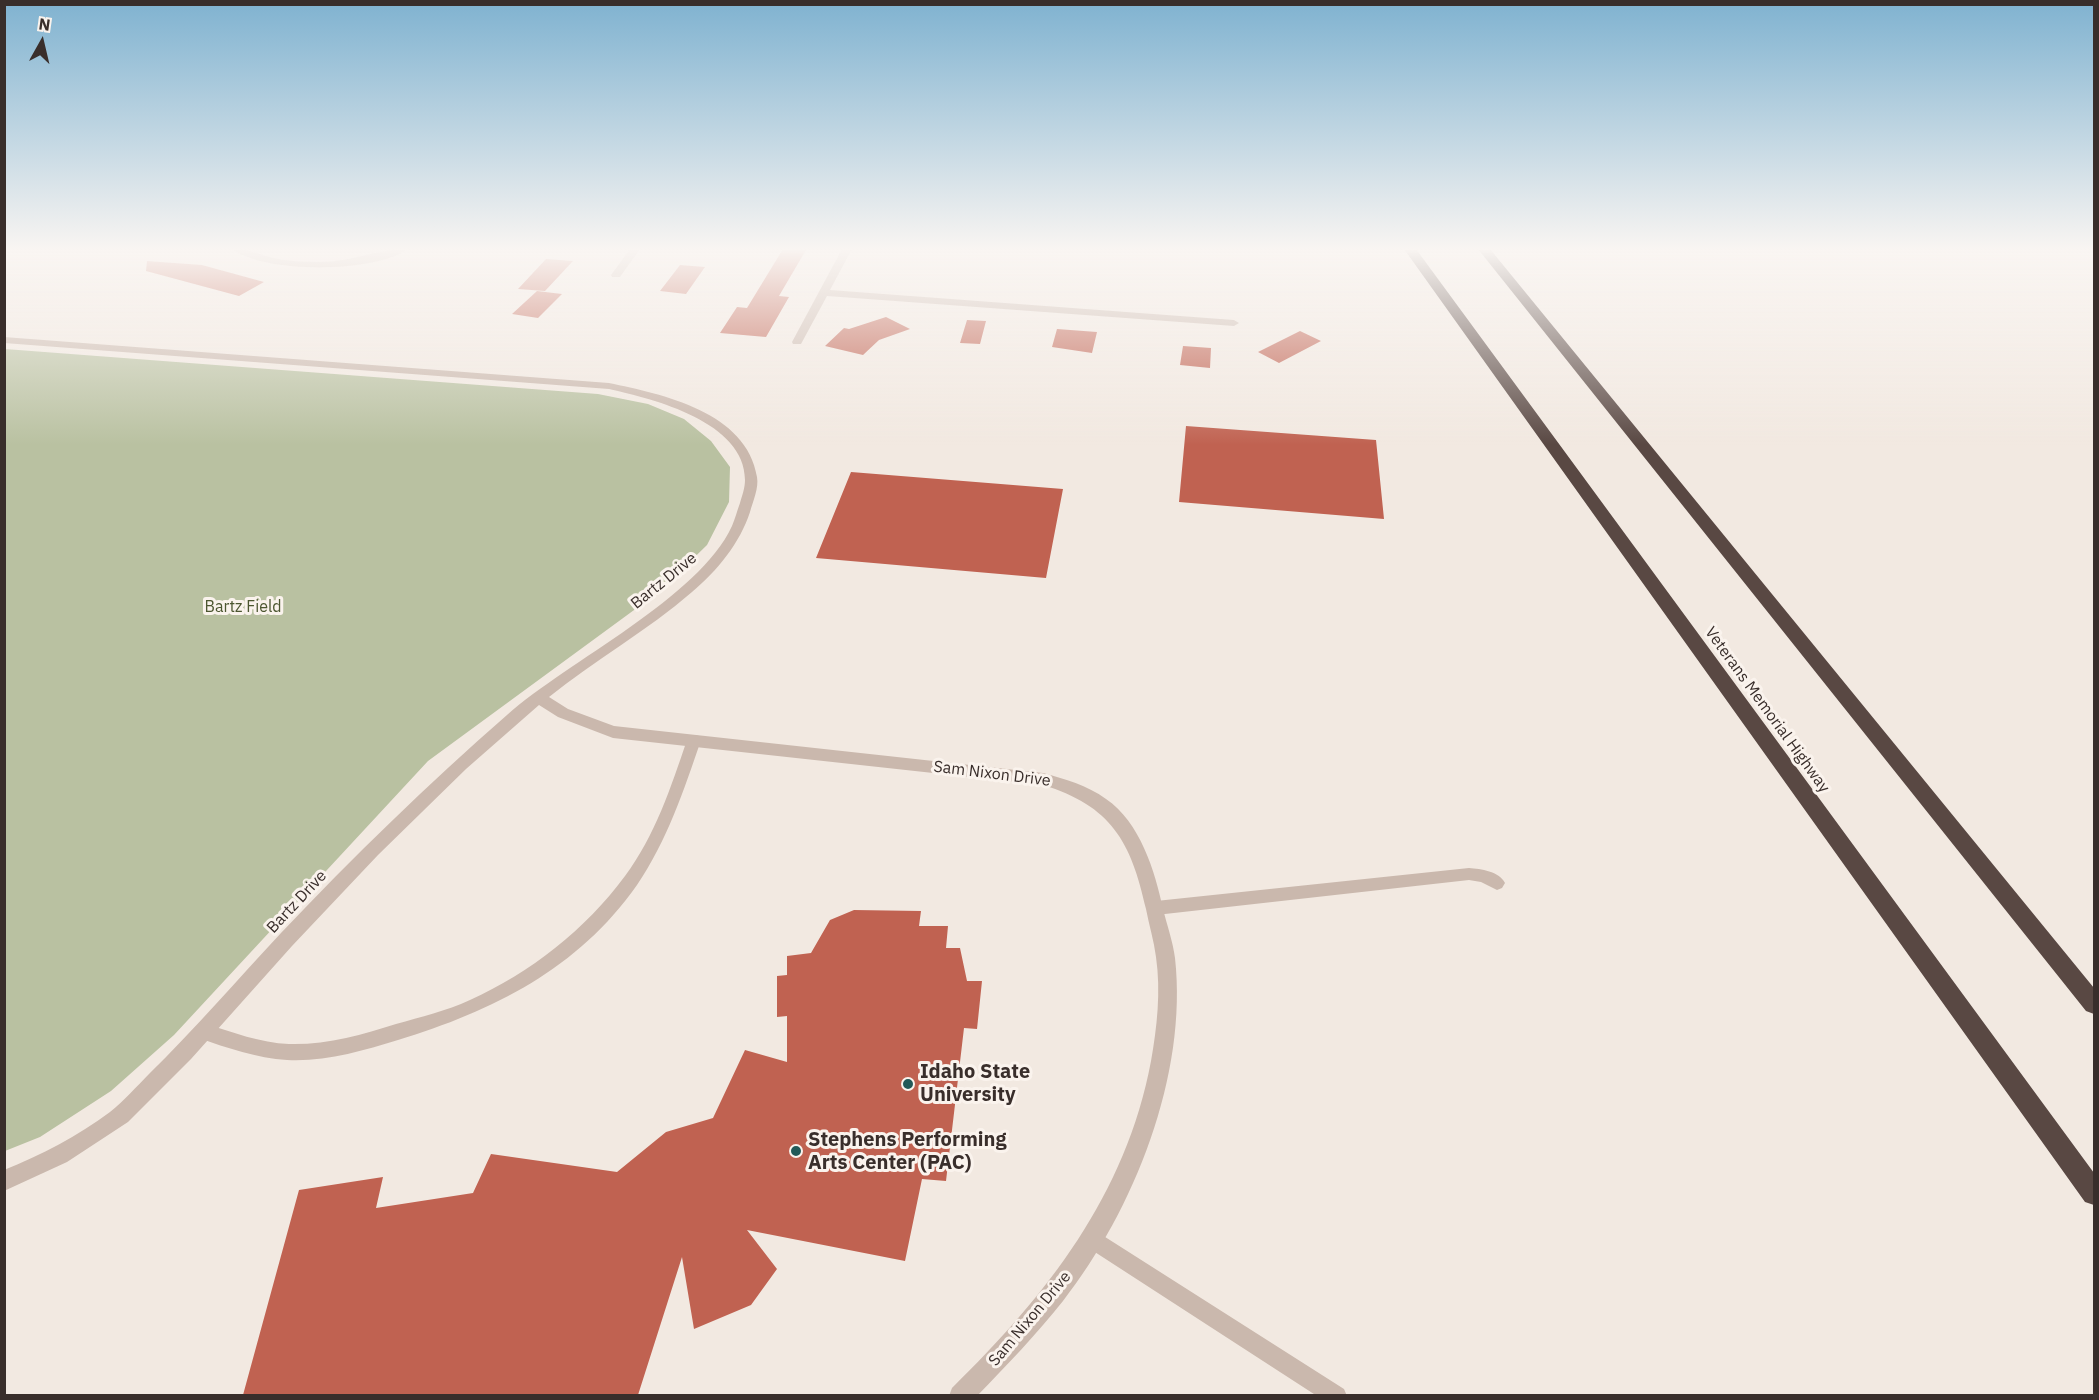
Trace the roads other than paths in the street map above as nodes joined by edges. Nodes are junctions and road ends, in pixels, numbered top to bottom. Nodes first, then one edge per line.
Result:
1 (812, 314) edge
2 (1116, 314) edge
3 (1457, 314) edge
4 (1537, 314) edge
5 (1234, 323) dead end
6 (4, 340) edge
7 (797, 342) dead end
8 (538, 697) junction
9 (694, 740) junction
10 (1497, 883) dead end
11 (1156, 908) junction
12 (2094, 1004) edge
13 (205, 1032) junction
14 (4, 1181) edge
15 (2094, 1194) edge
16 (1092, 1238) junction
17 (960, 1395) edge
18 (1337, 1395) edge

1 - 7 street
2 - 5 street
3 - 15 highway, Veterans Memorial Highway
4 - 12 highway
6 - 8 street, Bartz Drive
8 - 9 street, Sam Nixon Drive
8 - 13 street, Bartz Drive
9 - 11 street, Sam Nixon Drive
9 - 13 lane
10 - 11 lane
11 - 16 street, Sam Nixon Drive
13 - 14 street, Bartz Drive
16 - 17 street, Sam Nixon Drive
16 - 18 lane

